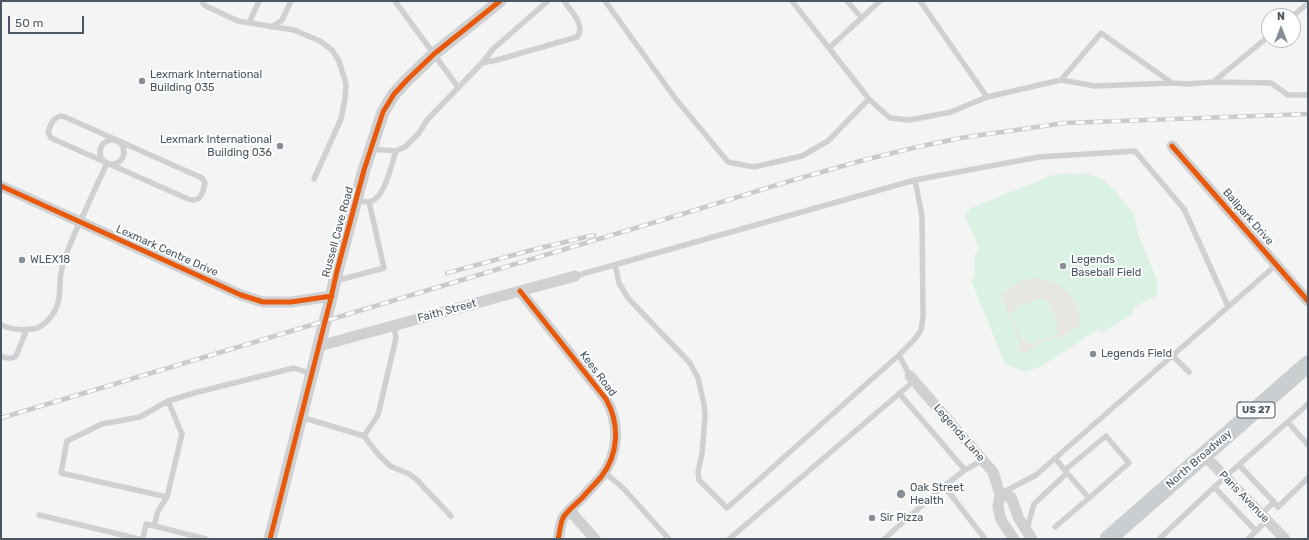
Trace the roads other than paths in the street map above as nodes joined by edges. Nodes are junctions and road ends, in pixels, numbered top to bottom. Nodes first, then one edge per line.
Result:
1 (202, 1) edge
2 (259, 1) edge
3 (291, 1) edge
4 (395, 1) edge
5 (500, 1) edge
6 (548, 1) edge
7 (564, 1) edge
8 (792, 1) edge
9 (847, 1) edge
10 (880, 1) edge
11 (920, 1) edge
12 (606, 2) edge
13 (862, 18) junction
14 (249, 23) junction
15 (272, 27) junction
16 (1261, 43) edge
17 (829, 48) junction
18 (434, 54) junction
19 (482, 63) junction
20 (1061, 80) junction
21 (1213, 82) junction
22 (1172, 83) junction
23 (458, 87) junction
24 (1308, 95) edge
25 (988, 97) junction
26 (869, 99) junction
27 (119, 141) junction
28 (1172, 146) dead end
29 (371, 148) junction
30 (396, 151) junction
31 (107, 163) junction
32 (314, 179) dead end
33 (916, 180) junction
34 (1, 186) edge
35 (356, 201) junction
36 (369, 202) junction
37 (80, 222) junction
38 (614, 265) junction
39 (1276, 265) junction
40 (575, 276) joint
41 (335, 281) junction
42 (520, 291) junction
43 (332, 296) junction
44 (1308, 301) edge
45 (1228, 306) junction
46 (1, 325) edge
47 (394, 326) junction
48 (27, 329) junction
49 (319, 346) junction
50 (899, 355) junction
51 (1172, 355) junction
52 (1, 356) edge
53 (1308, 364) edge
54 (1189, 372) dead end
55 (312, 374) junction
56 (912, 378) junction
57 (899, 393) junction
58 (168, 401) junction
59 (1308, 404) edge
60 (300, 416) junction
61 (1288, 422) junction
62 (364, 436) junction
63 (1308, 445) edge
64 (1204, 455) junction
65 (1055, 458) junction
66 (983, 460) junction
67 (1239, 465) junction
68 (964, 470) junction
69 (604, 472) junction
70 (1066, 472) junction
71 (1224, 477) junction
72 (1308, 478) edge
73 (944, 486) junction
74 (1214, 487) junction
75 (1000, 494) junction
76 (167, 497) junction
77 (1089, 498) junction
78 (1274, 502) junction
79 (570, 511) junction
80 (39, 515) dead end
81 (451, 516) dead end
82 (1264, 517) junction
83 (154, 526) junction
84 (1055, 527) dead end
85 (1256, 531) junction
86 (1029, 535) edge
87 (139, 539) edge
88 (143, 539) edge
89 (206, 539) edge
90 (270, 539) edge
91 (558, 539) edge
92 (595, 539) edge
93 (669, 539) edge
94 (729, 539) edge
95 (884, 539) edge
96 (985, 539) edge
97 (1014, 539) edge
98 (1108, 539) edge
99 (1159, 539) edge
100 (1248, 539) edge
101 (1285, 539) edge

1 - 14 lane
2 - 14 lane
3 - 15 lane
4 - 18 lane
5 - 18 street, Russell Cave Road
6 - 19 lane
7 - 19 lane
8 - 17 lane
9 - 13 lane
10 - 13 lane
11 - 25 lane
12 - 26 lane
13 - 17 lane
14 - 15 lane
15 - 32 lane
16 - 21 lane
17 - 26 lane
18 - 23 lane
18 - 29 street, Russell Cave Road
19 - 23 lane
20 - 22 lane
20 - 22 lane
20 - 25 lane
21 - 22 lane
21 - 24 lane
23 - 30 lane
25 - 26 lane
27 - 31 lane
27 - 31 lane
27 - 31 lane
27 - 31 lane
28 - 39 street, Ballpark Drive
29 - 30 lane
29 - 35 street, Russell Cave Road
30 - 36 lane
31 - 37 lane
33 - 38 lane
33 - 45 lane
33 - 50 lane
34 - 37 street, Lexmark Centre Drive
35 - 36 lane
35 - 41 street, Russell Cave Road
36 - 41 lane
37 - 43 street, Lexmark Centre Drive
37 - 48 lane
38 - 40 lane
38 - 50 lane
39 - 44 street, Ballpark Drive
39 - 45 lane
40 - 42 street, Faith Street
41 - 43 street, Russell Cave Road
42 - 47 street, Faith Street
42 - 69 street, Kees Road
43 - 49 street, Russell Cave Road
45 - 51 lane
46 - 48 lane
47 - 49 street, Faith Street
47 - 62 lane
48 - 52 lane
49 - 55 street, Russell Cave Road
50 - 56 lane
51 - 54 lane
51 - 65 lane
53 - 64 main road, North Broadway / US 27
55 - 58 lane
55 - 60 street, Russell Cave Road
56 - 57 lane
56 - 66 street, Legends Lane
57 - 68 lane
57 - 94 lane
58 - 76 lane
58 - 76 lane
59 - 61 lane
60 - 62 lane
60 - 90 street, Russell Cave Road
61 - 63 lane
61 - 67 lane
62 - 81 lane
64 - 71 street, Paris Avenue
64 - 98 main road, North Broadway / US 27
65 - 70 lane
65 - 75 lane
66 - 68 lane
66 - 75 street, Legends Lane
67 - 71 lane
67 - 78 lane
68 - 73 lane
69 - 79 street, Kees Road
69 - 93 lane
70 - 77 lane
70 - 77 lane
70 - 86 lane
71 - 74 lane
71 - 82 street, Paris Avenue
72 - 78 lane
73 - 95 lane
73 - 96 lane
74 - 85 lane
74 - 99 lane
75 - 86 street
75 - 97 street, Legends Lane
76 - 83 lane
77 - 84 lane
78 - 82 lane
79 - 91 street, Kees Road
79 - 92 street
80 - 87 lane
82 - 85 lane
82 - 101 street, Paris Avenue
83 - 88 lane
83 - 89 lane
85 - 100 lane

